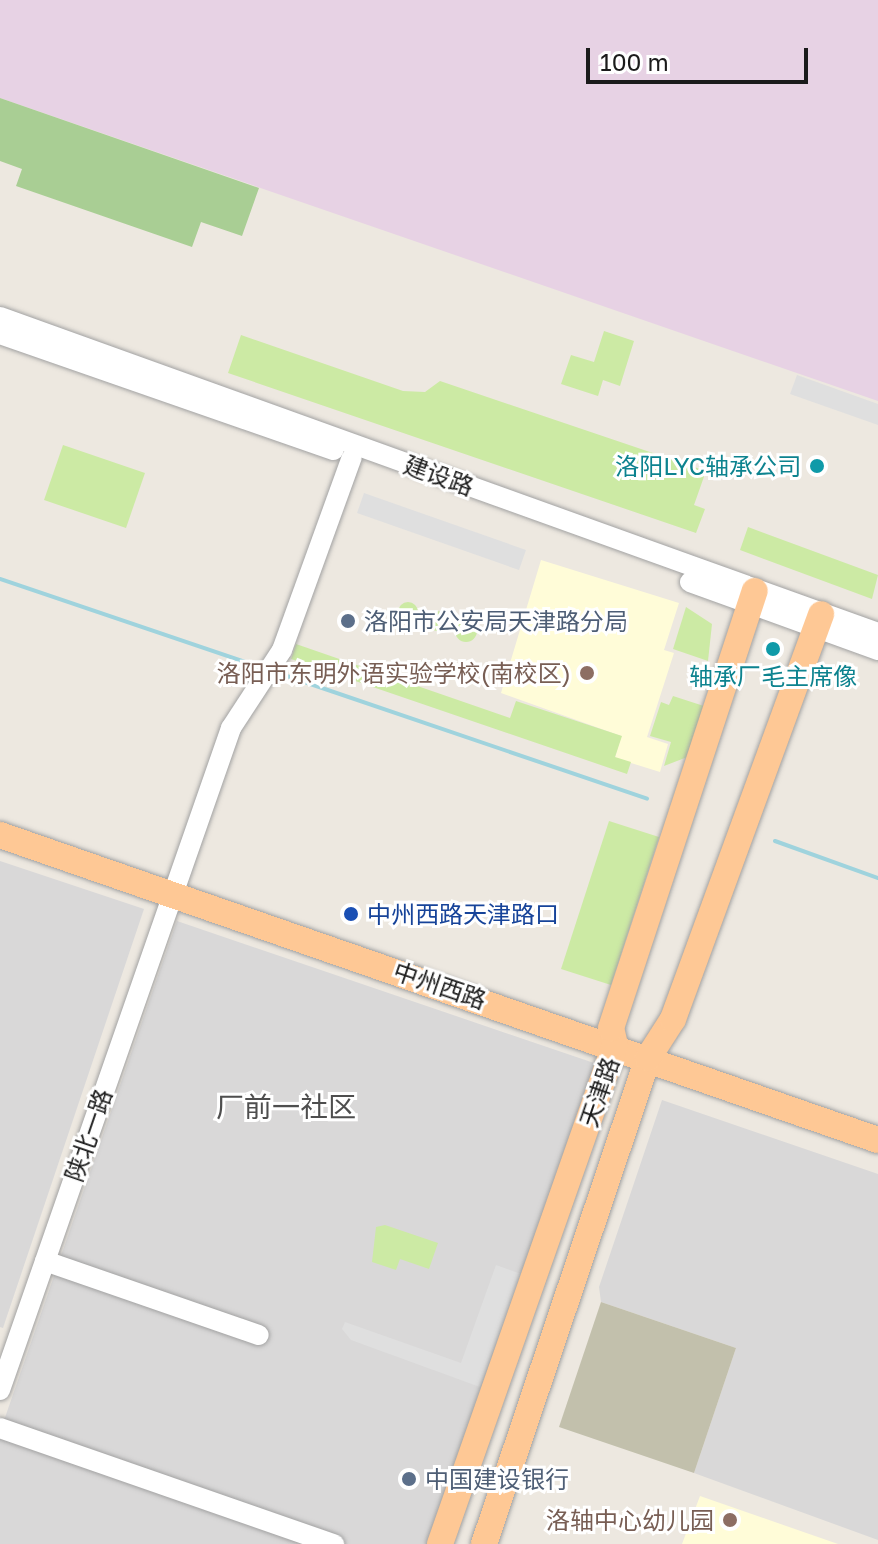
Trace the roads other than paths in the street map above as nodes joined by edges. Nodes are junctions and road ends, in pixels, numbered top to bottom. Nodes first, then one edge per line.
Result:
1 (0, 317) edge
2 (0, 334) edge
3 (352, 457) junction
4 (753, 598) junction
5 (819, 621) junction
6 (878, 633) edge
7 (878, 650) edge
8 (0, 819) edge
9 (0, 835) edge
10 (174, 887) junction
11 (613, 1037) junction
12 (655, 1052) junction
13 (878, 1122) edge
14 (878, 1140) edge
15 (45, 1261) junction
16 (259, 1335) dead end
17 (7, 1349) edge
18 (0, 1390) edge
19 (0, 1428) edge
20 (334, 1544) edge
21 (440, 1544) edge
22 (484, 1544) edge

1 - 4 street, 建设路
2 - 3 street, 建设路
3 - 4 street, 建设路
3 - 10 street, 陕北一路
4 - 5 street, 建设路
4 - 11 main road, 天津路
5 - 6 street, 建设路
5 - 7 street, 建设路
5 - 12 main road, 天津路
8 - 10 main road, 中州西路
9 - 10 main road, 中州西路
10 - 11 main road, 中州西路
10 - 15 street, 陕北一路
11 - 12 main road, 中州西路
11 - 21 main road, 天津路
12 - 13 main road, 中州西路
12 - 14 main road, 中州西路
12 - 22 main road, 天津路
15 - 16 street
15 - 17 street, 陕北一路
17 - 18 street, 陕北一路
19 - 20 street

